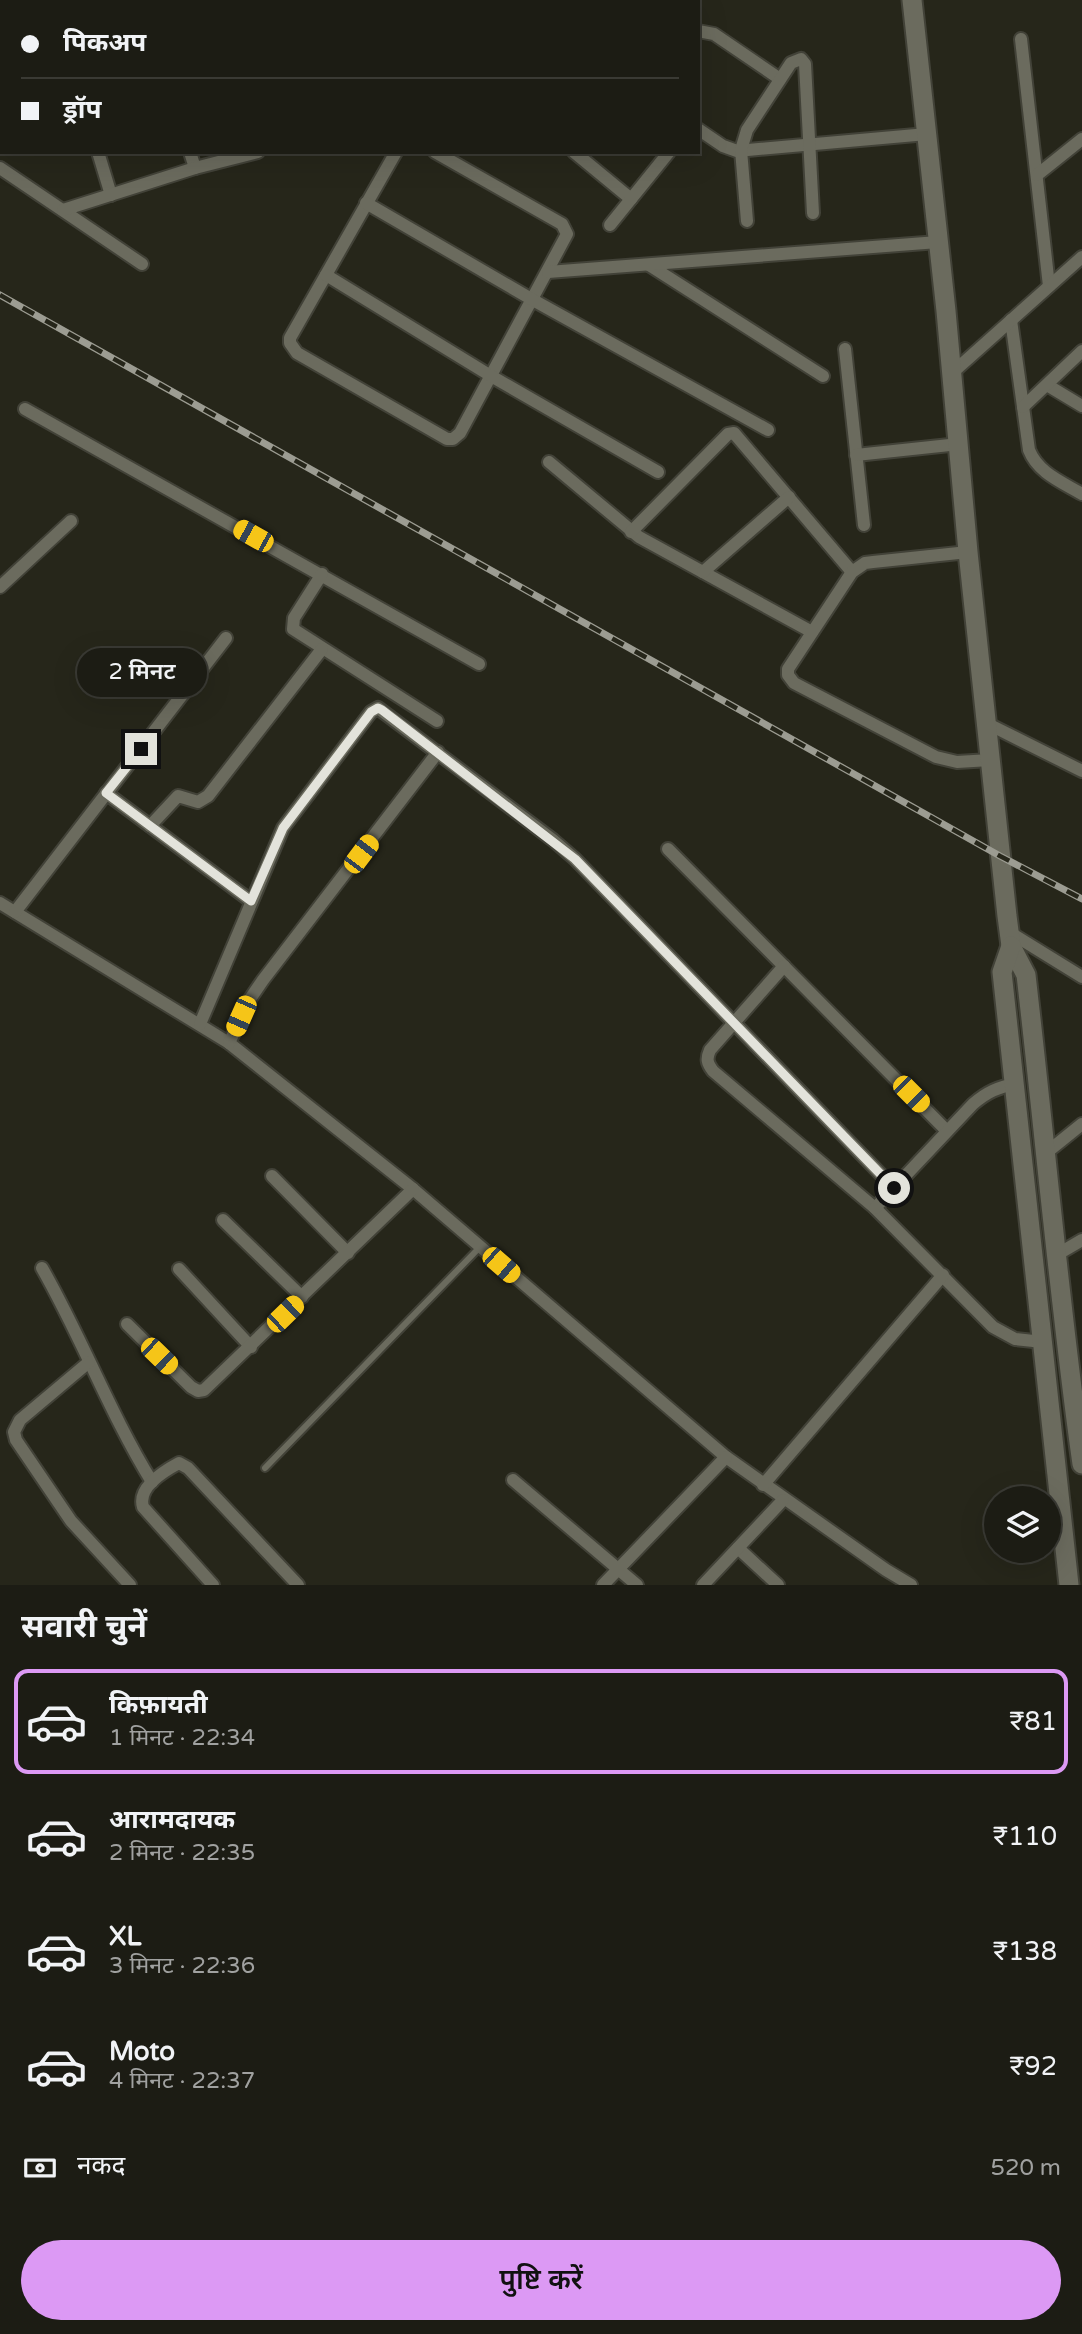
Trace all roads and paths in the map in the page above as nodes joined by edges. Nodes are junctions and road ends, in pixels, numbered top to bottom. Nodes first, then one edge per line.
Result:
1 (912, 5) edge
2 (700, 31) edge
3 (1021, 39) dead end
4 (780, 79) junction
5 (700, 130) edge
6 (927, 134) junction
7 (1082, 139) edge
8 (808, 145) junction
9 (741, 150) junction
10 (99, 154) edge
11 (191, 154) edge
12 (250, 154) edge
13 (395, 154) edge
14 (439, 154) edge
15 (576, 154) edge
16 (667, 154) edge
17 (0, 156) edge
18 (195, 168) junction
19 (1, 169) edge
20 (1037, 175) junction
21 (111, 195) junction
22 (631, 199) junction
23 (366, 203) junction
24 (63, 210) junction
25 (813, 213) dead end
26 (747, 220) dead end
27 (610, 225) dead end
28 (939, 242) junction
29 (1082, 257) edge
30 (142, 264) dead end
31 (649, 265) junction
32 (548, 272) junction
33 (326, 275) junction
34 (1049, 286) junction
35 (533, 300) junction
36 (1011, 320) junction
37 (845, 349) dead end
38 (1082, 351) edge
39 (952, 373) junction
40 (491, 376) junction
41 (824, 376) dead end
42 (1047, 385) junction
43 (1082, 406) edge
44 (1023, 407) junction
45 (26, 409) dead end
46 (768, 429) dead end
47 (959, 444) junction
48 (856, 455) junction
49 (549, 462) dead end
50 (658, 472) dead end
51 (1082, 495) edge
52 (789, 497) junction
53 (71, 521) dead end
54 (863, 525) dead end
55 (631, 532) junction
56 (968, 552) junction
57 (703, 572) junction
58 (852, 572) junction
59 (322, 573) junction
60 (0, 587) edge
61 (812, 632) junction
62 (226, 639) dead end
63 (322, 649) junction
64 (479, 664) dead end
65 (437, 721) dead end
66 (986, 723) junction
67 (438, 752) junction
68 (990, 760) junction
69 (1082, 771) edge
70 (106, 793) junction
71 (150, 826) junction
72 (668, 849) dead end
73 (251, 901) junction
74 (0, 903) edge
75 (15, 912) junction
76 (1010, 939) junction
77 (784, 966) junction
78 (1082, 977) edge
79 (732, 1022) junction
80 (200, 1024) junction
81 (229, 1043) junction
82 (1016, 1084) junction
83 (1082, 1124) edge
84 (947, 1131) junction
85 (1046, 1153) junction
86 (272, 1176) dead end
87 (894, 1188) junction
88 (413, 1189) junction
89 (875, 1208) junction
90 (223, 1220) dead end
91 (1082, 1240) edge
92 (480, 1247) junction
93 (348, 1252) junction
94 (1058, 1254) junction
95 (42, 1268) dead end
96 (179, 1269) dead end
97 (943, 1275) junction
98 (302, 1297) junction
99 (127, 1324) dead end
100 (1043, 1342) junction
101 (251, 1347) junction
102 (1075, 1358) edge
103 (89, 1362) junction
104 (726, 1457) junction
105 (1082, 1464) edge
106 (265, 1468) dead end
107 (513, 1480) dead end
108 (152, 1482) junction
109 (763, 1485) junction
110 (783, 1500) junction
111 (737, 1548) junction
112 (619, 1569) junction
113 (130, 1585) edge
114 (213, 1585) edge
115 (298, 1585) edge
116 (603, 1585) edge
117 (637, 1585) edge
118 (703, 1585) edge
119 (778, 1585) edge
120 (911, 1585) edge
121 (1069, 1585) edge

1 - 6 main road
2 - 4 street
3 - 20 street
4 - 8 street
4 - 9 street
5 - 9 street
6 - 8 street
6 - 28 main road
7 - 20 street
8 - 9 street
8 - 25 street
9 - 26 street
10 - 21 street
11 - 18 street
12 - 18 street
13 - 23 street
14 - 32 street
15 - 22 street
16 - 22 street
17 - 19 street
18 - 21 street
19 - 24 street
20 - 34 street
21 - 24 street
22 - 27 street
23 - 33 street
23 - 35 street
24 - 30 street
28 - 31 street
28 - 39 main road
29 - 34 street
31 - 32 street
31 - 41 street
32 - 35 street
33 - 40 street
33 - 40 street
34 - 36 street
35 - 40 street
35 - 46 street
36 - 39 street
36 - 44 street
37 - 48 street
38 - 42 street
39 - 47 main road
40 - 50 street
42 - 43 street
42 - 44 street
44 - 51 street
45 - 59 street
47 - 48 street
47 - 56 main road
48 - 54 street
49 - 55 street
52 - 55 street
52 - 57 street
52 - 58 street
53 - 60 street
55 - 57 street
56 - 58 street
56 - 66 main road
57 - 61 street
58 - 61 street
59 - 63 street
59 - 64 street
61 - 68 street
62 - 70 street
63 - 65 street
63 - 71 street
66 - 68 main road
66 - 69 street
67 - 73 street
67 - 79 street
67 - 81 street
68 - 76 main road
70 - 71 street
70 - 75 street
71 - 73 street
72 - 77 street
73 - 80 street
74 - 75 street
75 - 80 street
76 - 78 street
76 - 82 main road
76 - 85 main road
77 - 79 street
77 - 84 street
79 - 87 street
79 - 89 street
80 - 81 street
81 - 88 street
82 - 84 street
82 - 100 main road
83 - 85 street
84 - 87 street
85 - 94 main road
86 - 93 street
87 - 89 street
88 - 92 street
88 - 93 street
89 - 97 street
90 - 98 street
91 - 94 street
92 - 104 street
92 - 106 lane
93 - 98 street
94 - 102 main road
95 - 103 street
96 - 101 street
97 - 100 street
97 - 109 street
98 - 101 street
99 - 101 street
100 - 121 main road
102 - 105 main road
103 - 108 street
103 - 113 street
104 - 109 street
104 - 112 street
107 - 112 street
108 - 114 street
108 - 115 street
109 - 110 street
110 - 111 street
110 - 120 street
111 - 118 street
111 - 119 street
112 - 116 street
112 - 117 street

